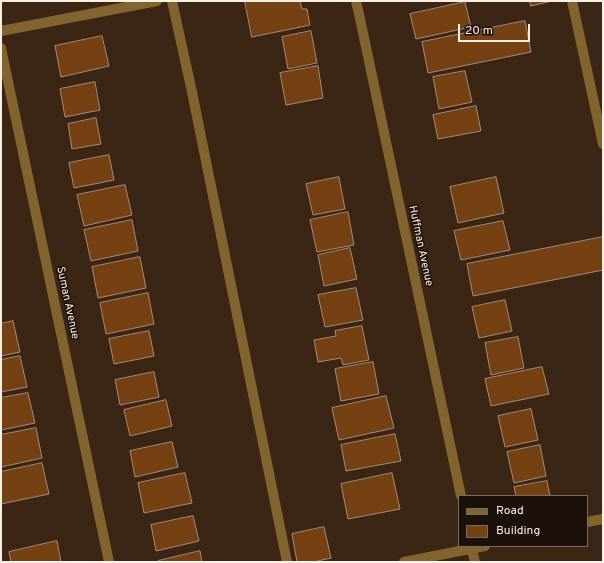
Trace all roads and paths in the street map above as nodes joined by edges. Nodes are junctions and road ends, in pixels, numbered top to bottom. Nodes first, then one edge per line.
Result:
1 (157, 1) edge
2 (172, 1) edge
3 (356, 1) edge
4 (572, 1) edge
5 (1, 31) edge
6 (1, 48) edge
7 (603, 144) edge
8 (461, 495) edge
9 (603, 519) edge
10 (588, 522) edge
11 (472, 547) edge
12 (109, 562) edge
13 (287, 562) edge
14 (404, 562) edge
15 (475, 562) edge

1 - 5 street
2 - 13 street
3 - 8 street, Huffman Avenue
4 - 7 street
6 - 12 street, Suman Avenue
9 - 10 street
11 - 14 street
11 - 15 street

